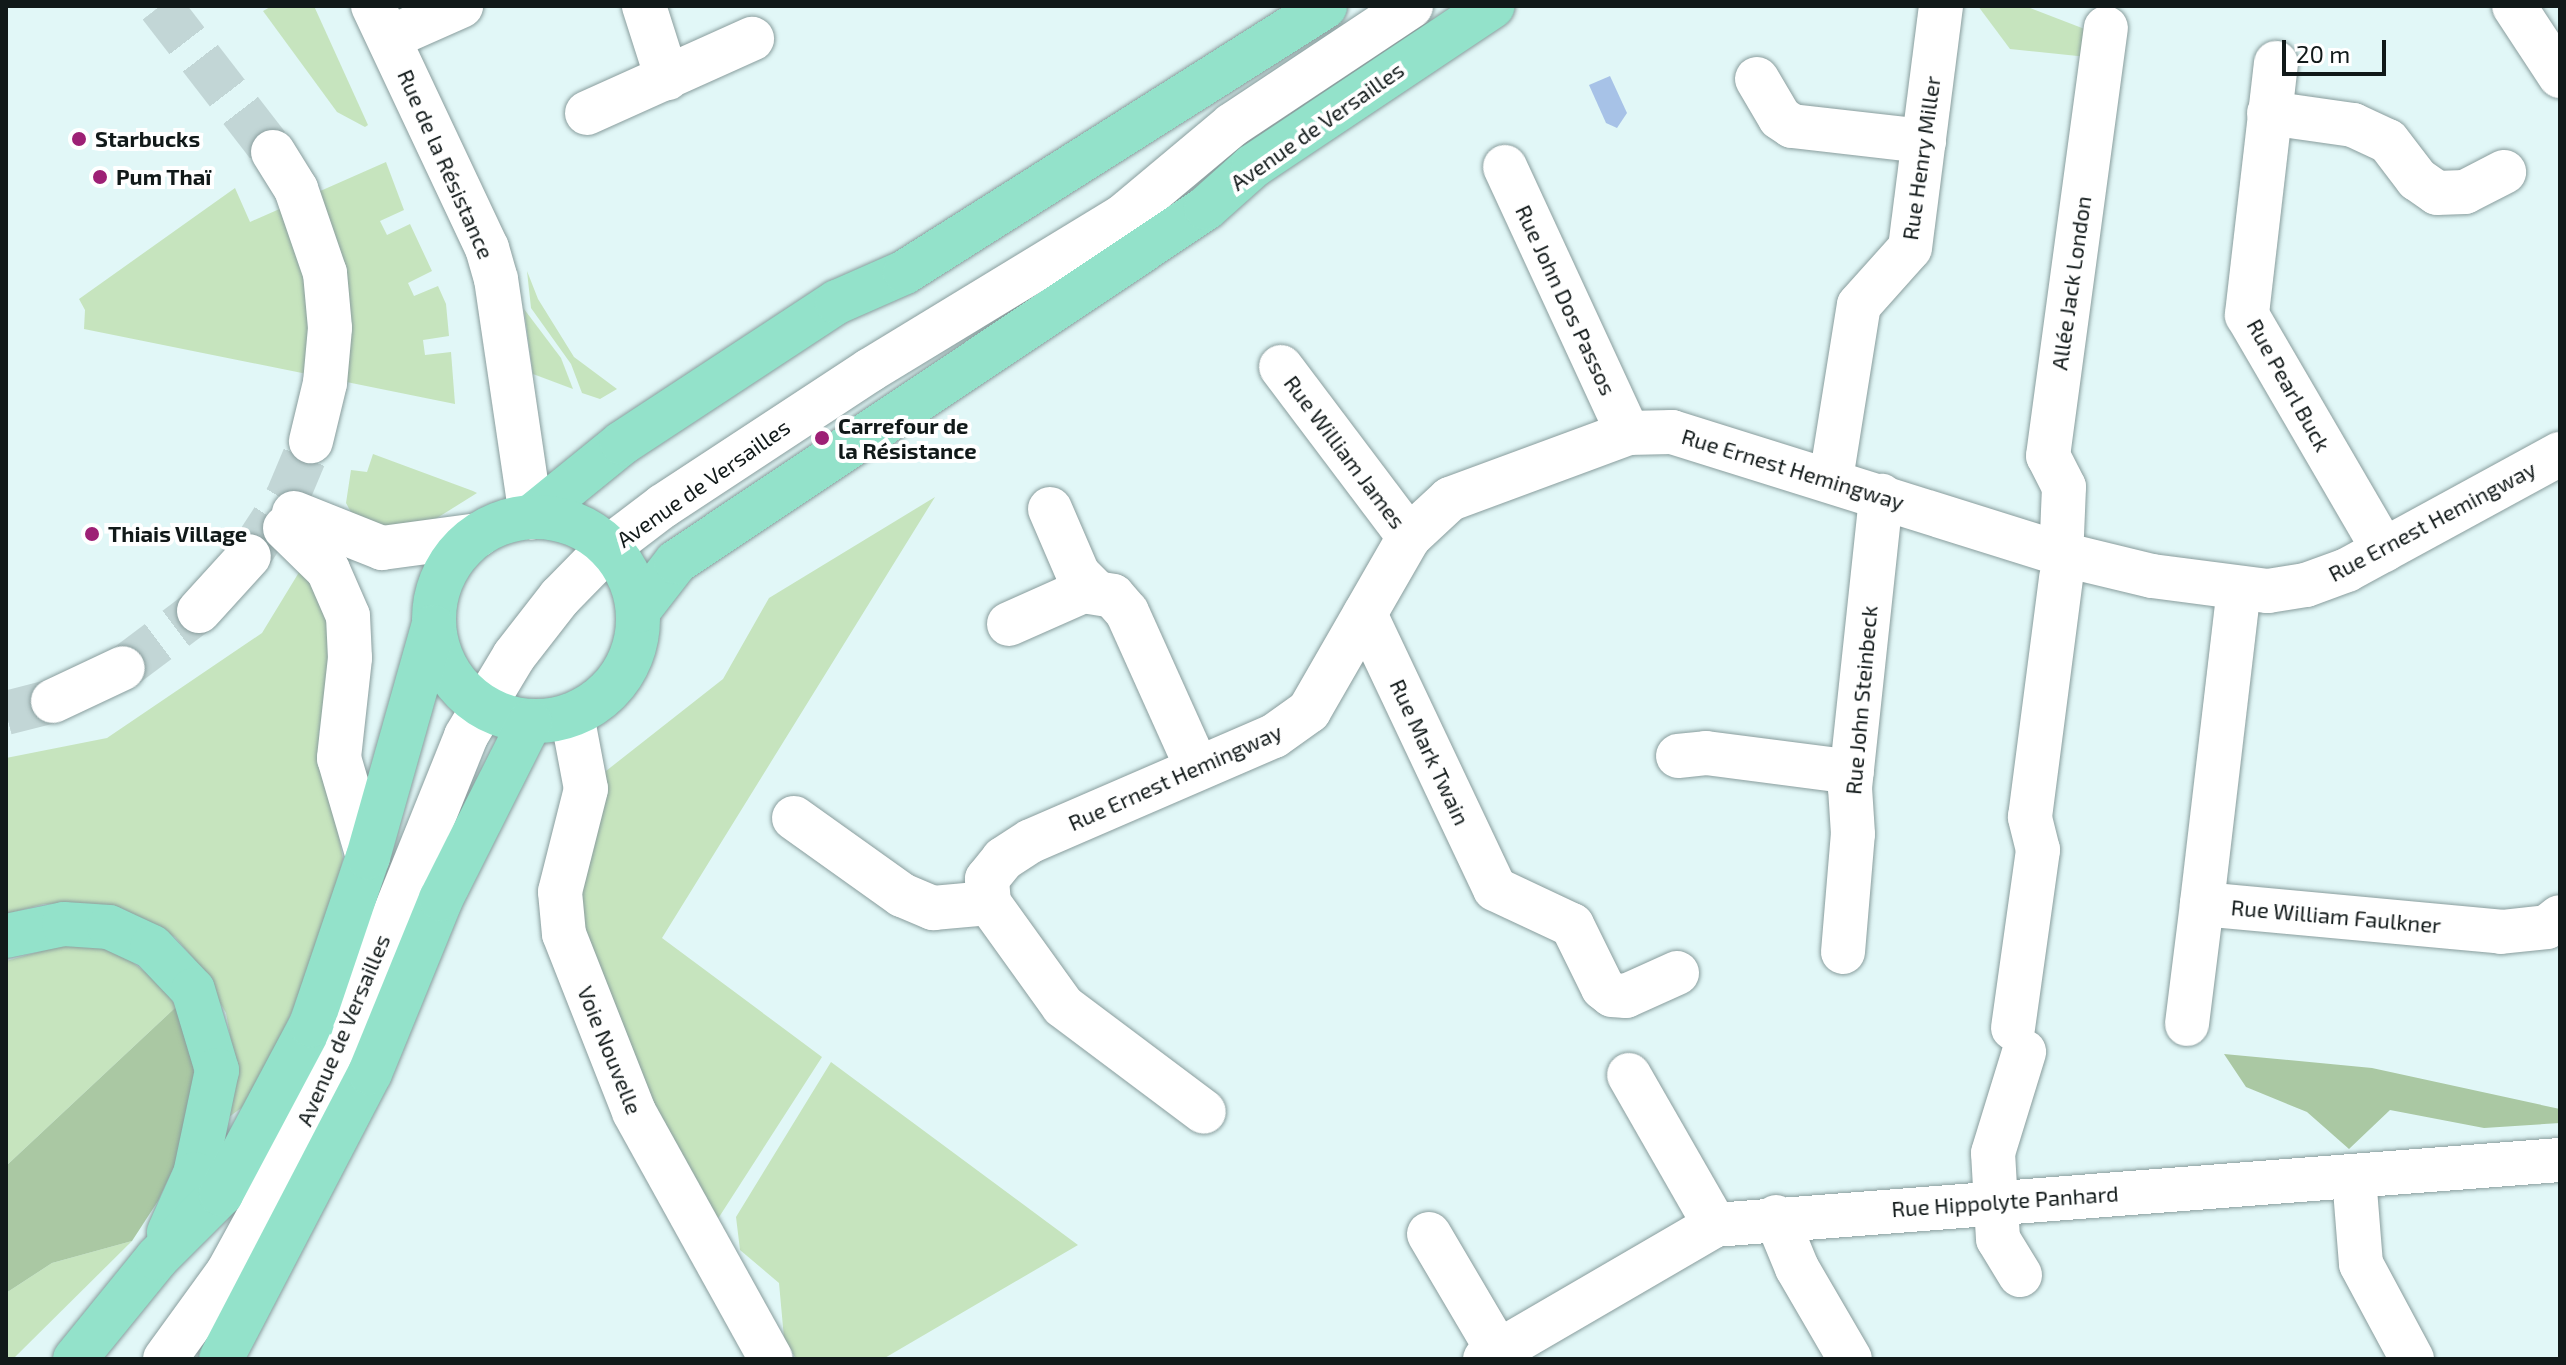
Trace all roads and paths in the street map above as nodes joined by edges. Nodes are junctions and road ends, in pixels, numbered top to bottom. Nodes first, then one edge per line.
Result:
1 (461, 6) edge
2 (644, 6) edge
3 (1325, 6) edge
4 (1411, 6) edge
5 (1493, 6) edge
6 (1941, 6) edge
7 (2514, 6) edge
8 (381, 22) edge
9 (2106, 28) dead end
10 (752, 39) dead end
11 (2276, 63) dead end
12 (2560, 76) edge
13 (667, 78) junction
14 (1757, 79) dead end
15 (587, 113) dead end
16 (2269, 113) junction
17 (1924, 141) junction
18 (273, 152) tunnel mouth
19 (1505, 167) dead end
20 (2504, 172) dead end
21 (1281, 367) dead end
22 (1628, 433) junction
23 (311, 441) tunnel mouth
24 (2560, 454) edge
25 (1831, 479) junction
26 (1881, 496) junction
27 (1050, 509) dead end
28 (531, 517) junction
29 (478, 535) junction
30 (1409, 537) junction
31 (609, 547) junction
32 (2384, 550) junction
33 (249, 556) tunnel mouth
34 (2239, 588) junction
35 (1094, 590) junction
36 (199, 611) tunnel mouth
37 (638, 611) junction
38 (1365, 614) junction
39 (1009, 624) dead end
40 (433, 627) junction
41 (123, 668) tunnel mouth
42 (53, 701) tunnel mouth
43 (483, 708) junction
44 (551, 718) junction
45 (1678, 756) dead end
46 (1197, 768) junction
47 (1852, 772) junction
48 (794, 818) dead end
49 (368, 857) junction
50 (989, 903) junction
51 (2202, 904) junction
52 (2556, 929) edge
53 (6, 936) edge
54 (1843, 952) dead end
55 (1677, 973) dead end
56 (2187, 1024) dead end
57 (1629, 1075) dead end
58 (1204, 1112) dead end
59 (2560, 1160) edge
60 (2354, 1177) junction
61 (1996, 1200) junction
62 (1776, 1217) junction
63 (1715, 1225) junction
64 (1429, 1234) dead end
65 (157, 1258) junction
66 (2020, 1275) dead end
67 (1492, 1355) edge
68 (75, 1359) edge
69 (165, 1359) edge
70 (221, 1359) edge
71 (771, 1359) edge
72 (1850, 1359) edge
73 (2412, 1359) edge

1 - 8 street
2 - 13 street
3 - 28 main road
4 - 31 street, Avenue de Versailles
5 - 37 main road, Avenue de Versailles
6 - 17 street, Rue Henry Miller
7 - 12 street
8 - 28 street, Rue de la Résistance
9 - 61 street, Allée Jack London
10 - 13 street
11 - 16 street, Rue Pearl Buck
13 - 15 street
14 - 17 street
16 - 20 street
16 - 32 street, Rue Pearl Buck
17 - 25 street, Rue Henry Miller
18 - 23 street
19 - 22 street, Rue John Dos Passos
21 - 30 street, Rue William James
22 - 25 street, Rue Ernest Hemingway
22 - 30 street, Rue Ernest Hemingway
24 - 32 street, Rue Ernest Hemingway
25 - 26 street, Rue Ernest Hemingway
26 - 34 street, Rue Ernest Hemingway
26 - 47 street, Rue John Steinbeck
27 - 35 street
28 - 29 main road
28 - 31 main road
29 - 40 main road
29 - 49 street
30 - 38 street, Rue Ernest Hemingway
31 - 37 main road
31 - 43 street, Avenue de Versailles
32 - 34 street, Rue Ernest Hemingway
33 - 36 street
34 - 51 street, Rue William Faulkner
35 - 39 street
35 - 46 street
37 - 44 main road
38 - 46 street, Rue Ernest Hemingway
38 - 55 street, Rue Mark Twain
40 - 43 main road
40 - 49 main road, Avenue de Versailles
41 - 42 street
43 - 44 main road
43 - 69 street, Avenue de Versailles
44 - 70 main road
44 - 71 street, Voie Nouvelle
45 - 47 street
46 - 50 street, Rue Ernest Hemingway
47 - 54 street, Rue John Steinbeck
48 - 50 street
49 - 65 main road, Avenue de Versailles
50 - 58 street
51 - 52 street, Rue William Faulkner
51 - 56 street
53 - 65 main road
57 - 63 street
59 - 60 street, Rue Hippolyte Panhard
60 - 61 street, Rue Hippolyte Panhard
60 - 73 street
61 - 62 street, Rue Hippolyte Panhard
61 - 66 street, Allée Jack London
62 - 63 street, Rue Hippolyte Panhard
62 - 72 street
63 - 67 street, Rue Hippolyte Panhard
64 - 67 street
65 - 68 main road, Avenue de Versailles

